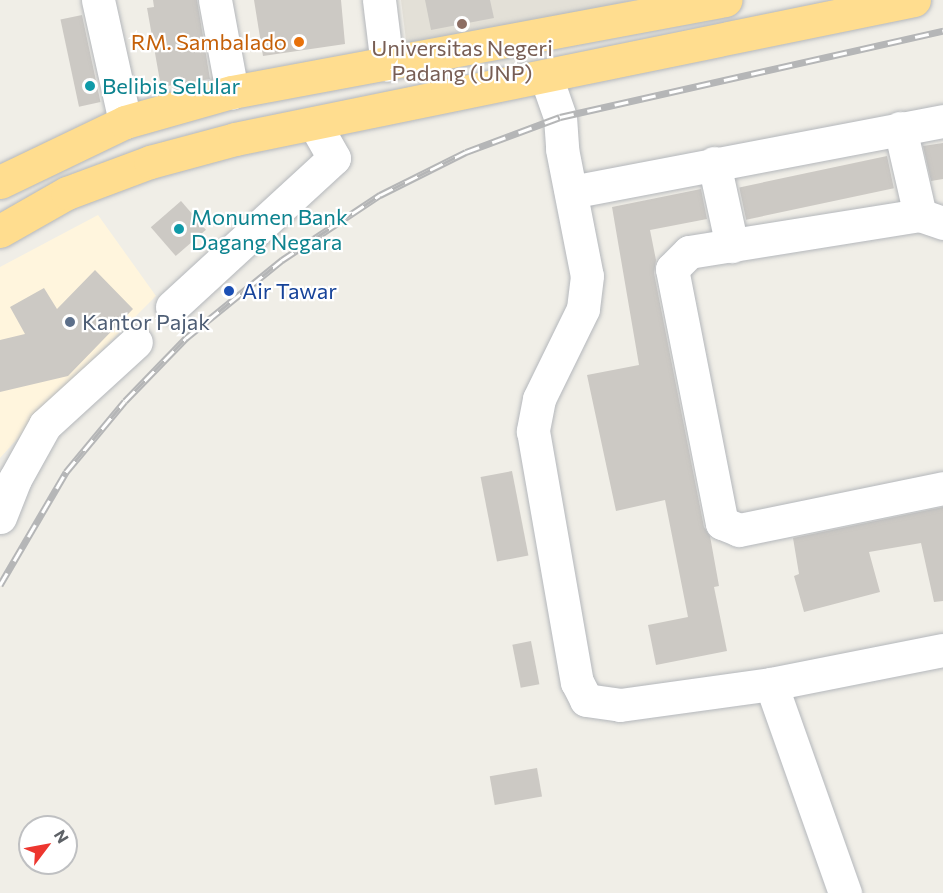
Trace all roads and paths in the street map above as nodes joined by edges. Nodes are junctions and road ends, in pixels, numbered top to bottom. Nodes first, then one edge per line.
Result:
1 (98, 0) edge
2 (215, 0) edge
3 (379, 0) edge
4 (725, 0) edge
5 (914, 0) edge
6 (841, 7) edge
7 (387, 65) junction
8 (546, 77) junction
9 (232, 92) junction
10 (943, 121) edge
11 (125, 122) junction
12 (314, 123) junction
13 (900, 128) junction
14 (714, 163) junction
15 (0, 182) edge
16 (570, 192) junction
17 (931, 219) edge
18 (0, 231) edge
19 (732, 246) junction
20 (172, 307) dead end
21 (136, 342) dead end
22 (943, 488) edge
23 (0, 517) edge
24 (943, 650) edge
25 (771, 684) junction
26 (846, 893) edge

1 - 11 street
2 - 9 street
3 - 7 street
4 - 7 highway
5 - 6 highway
6 - 8 highway
7 - 9 highway
8 - 12 highway
8 - 16 street
9 - 11 highway
10 - 13 street
11 - 15 highway
12 - 18 highway
12 - 20 street
13 - 14 street
13 - 17 street
14 - 16 street
14 - 19 street
16 - 25 street
17 - 19 street
19 - 22 street
21 - 23 street
24 - 25 street
25 - 26 street

